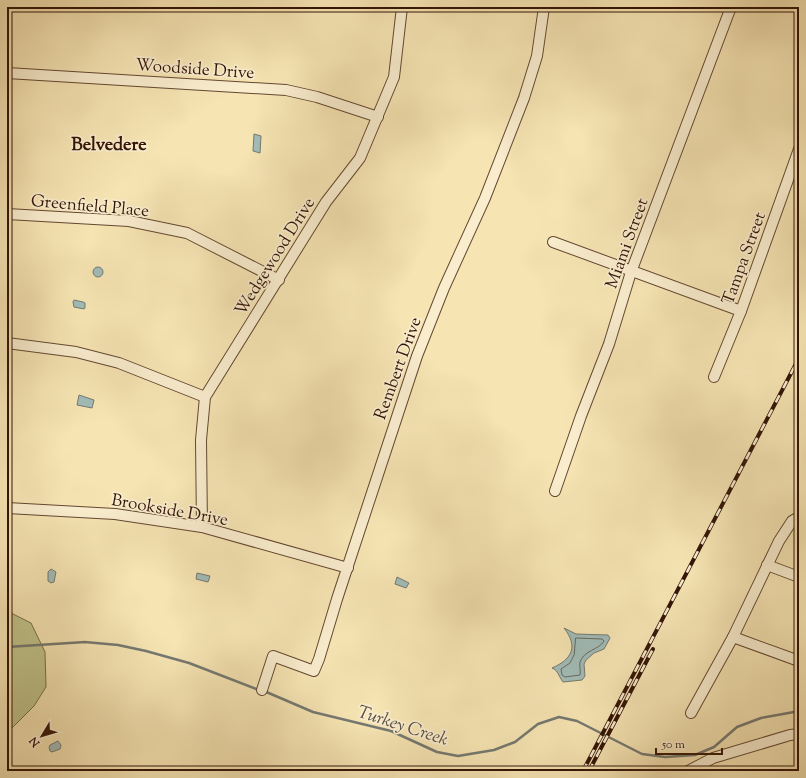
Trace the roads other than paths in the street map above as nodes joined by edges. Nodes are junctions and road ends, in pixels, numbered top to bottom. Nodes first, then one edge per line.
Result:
1 (402, 7) edge
2 (544, 7) edge
3 (731, 7) edge
4 (7, 73) edge
5 (378, 117) junction
6 (799, 149) edge
7 (7, 214) edge
8 (553, 242) dead end
9 (631, 272) junction
10 (279, 280) junction
11 (741, 311) junction
12 (7, 343) edge
13 (714, 378) dead end
14 (205, 397) junction
15 (555, 491) dead end
16 (7, 508) edge
17 (799, 517) edge
18 (202, 527) junction
19 (768, 565) junction
20 (348, 568) junction
21 (799, 578) edge
22 (733, 637) junction
23 (799, 661) edge
24 (262, 690) dead end
25 (691, 713) dead end
26 (799, 734) edge
27 (688, 771) edge

1 - 5 street, Wedgewood Drive
2 - 20 street, Rembert Drive
3 - 9 street, Miami Street
4 - 5 street, Woodside Drive
5 - 10 street, Wedgewood Drive
6 - 11 street, Tampa Street
7 - 10 street, Greenfield Place
8 - 9 street
9 - 11 street
9 - 15 street, Miami Street
10 - 14 street, Wedgewood Drive
11 - 13 street, Tampa Street
12 - 14 street
14 - 18 street, Wedgewood Drive
16 - 18 street, Brookside Drive
17 - 19 street
18 - 20 street, Brookside Drive
19 - 21 street
19 - 22 street
20 - 24 street, Rembert Drive
22 - 23 street
22 - 25 street
26 - 27 street

